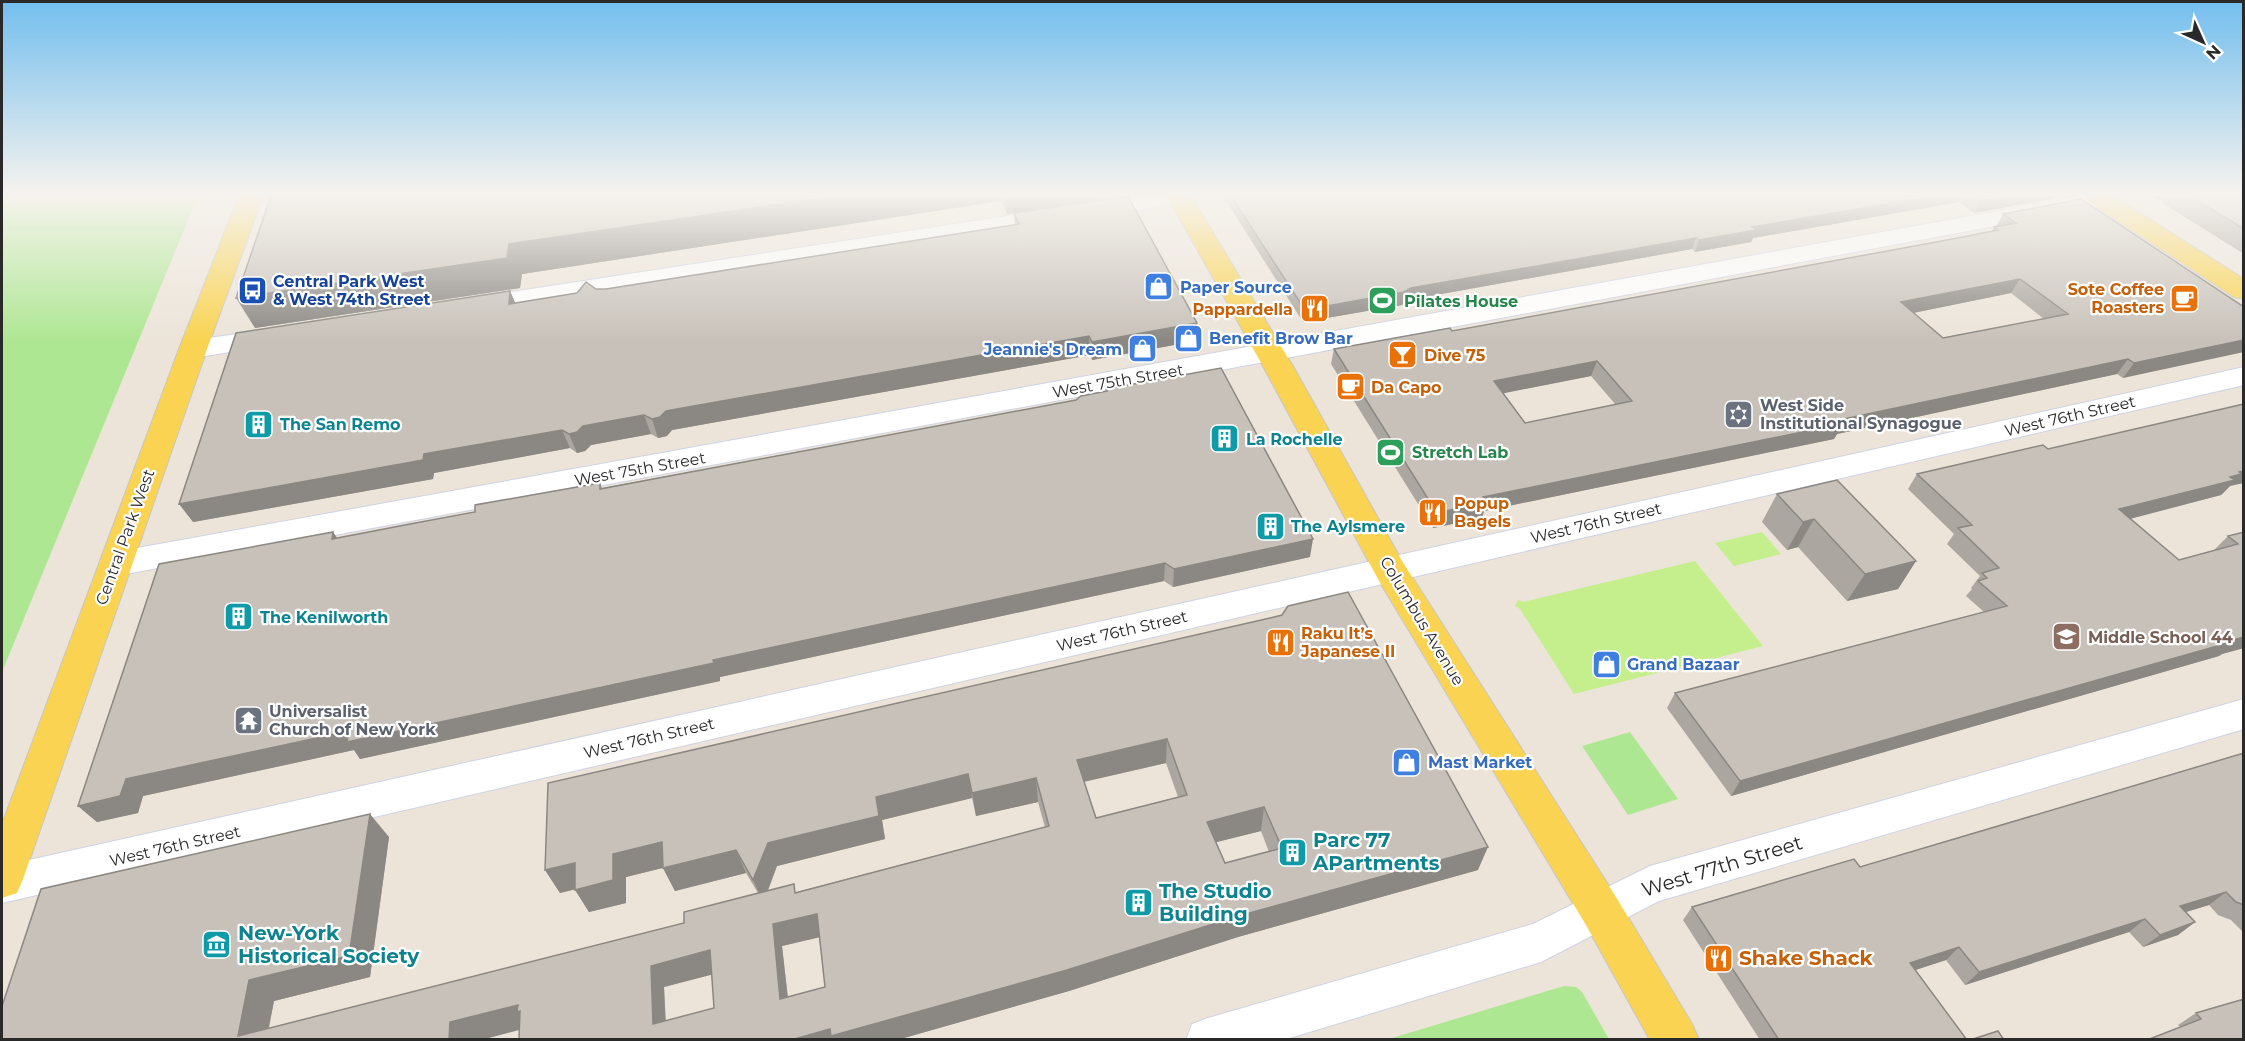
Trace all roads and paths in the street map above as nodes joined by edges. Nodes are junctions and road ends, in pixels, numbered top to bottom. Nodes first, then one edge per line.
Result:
1 (233, 245) edge
2 (867, 245) edge
3 (1208, 245) edge
4 (1849, 245) edge
5 (2176, 245) edge
6 (2244, 291) edge
7 (452, 309) edge
8 (299, 333) edge
9 (193, 350) junction
10 (1269, 352) junction
11 (2244, 376) edge
12 (115, 564) junction
13 (1390, 570) junction
14 (2244, 714) edge
15 (2, 879) edge
16 (2, 885) edge
17 (1601, 911) junction
18 (1208, 1040) edge
19 (1676, 1040) edge

1 - 9 main road, Central Park West
2 - 7 street
3 - 10 main road, Columbus Avenue
4 - 10 street, West 75th Street
5 - 6 main road
8 - 9 street
9 - 12 main road, Central Park West
10 - 12 street, West 75th Street
10 - 13 main road, Columbus Avenue
11 - 13 street, West 76th Street
12 - 15 main road, Central Park West
13 - 16 street, West 76th Street
13 - 17 main road, Columbus Avenue
14 - 17 street, West 77th Street
17 - 18 street, West 77th Street
17 - 19 main road, Columbus Avenue

